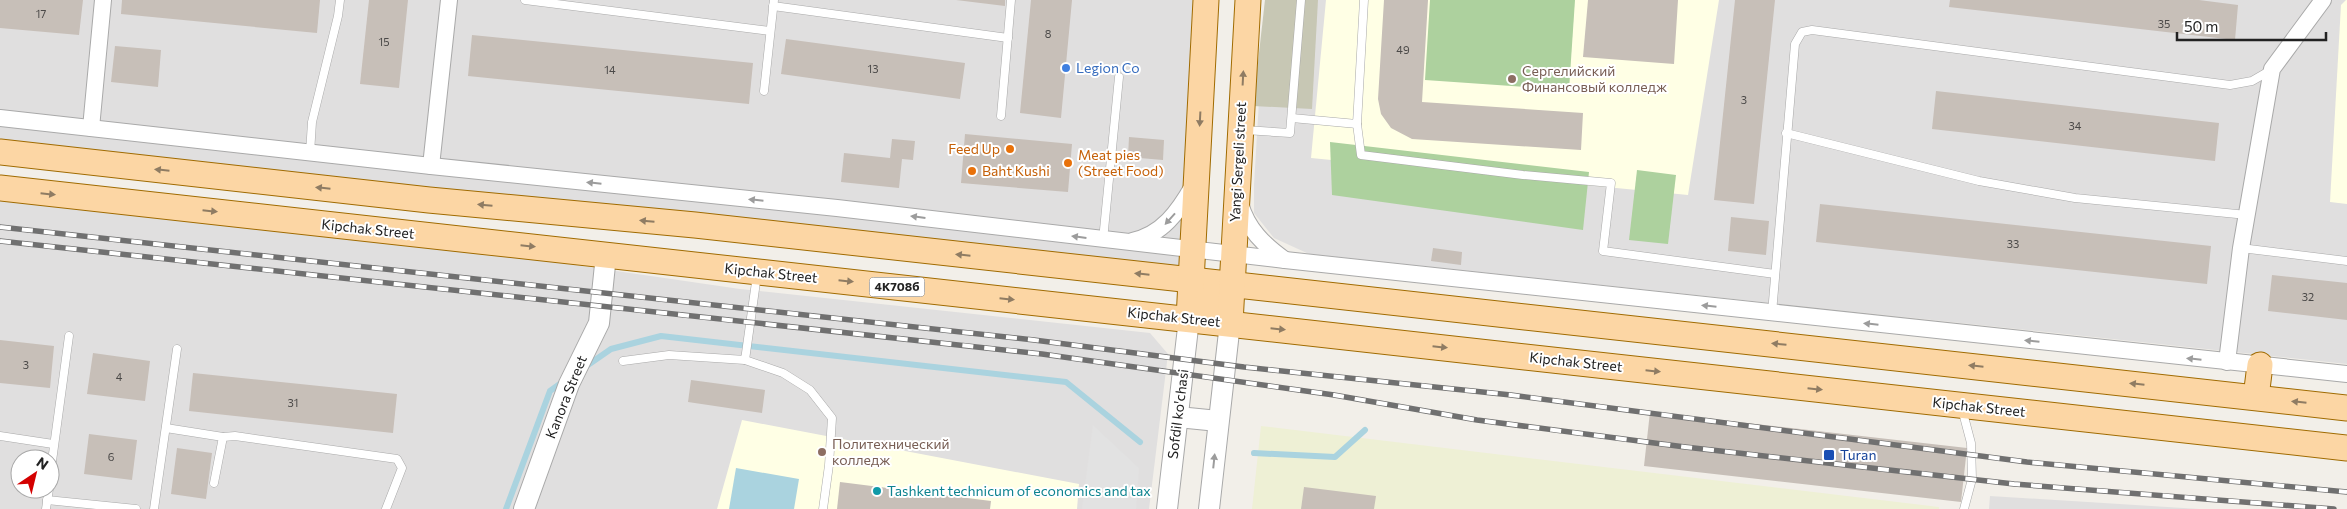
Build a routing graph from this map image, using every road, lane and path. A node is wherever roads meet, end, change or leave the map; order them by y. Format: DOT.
graph roads {
  1 [pos="103,0"];
  2 [pos="340,0"];
  3 [pos="449,0"];
  4 [pos="526,0"];
  5 [pos="1011,0"];
  6 [pos="1206,0"];
  7 [pos="1248,0"];
  8 [pos="1301,0"];
  9 [pos="1364,0"];
  10 [pos="2323,0"];
  11 [pos="773,3"];
  12 [pos="770,31"];
  13 [pos="1008,38"];
  14 [pos="2272,69"];
  15 [pos="1119,77"];
  16 [pos="764,91"];
  17 [pos="1001,116"];
  18 [pos="0,118"];
  19 [pos="1292,118"];
  20 [pos="1357,124"];
  21 [pos="91,128"];
  22 [pos="1240,129"];
  23 [pos="1786,133"];
  24 [pos="0,152"];
  25 [pos="310,153"];
  26 [pos="431,166"];
  27 [pos="1197,179"];
  28 [pos="1237,183"];
  29 [pos="0,188"];
  30 [pos="2247,216"];
  31 [pos="695,225"];
  32 [pos="1103,240"];
  33 [pos="1128,242"];
  34 [pos="2241,248"];
  35 [pos="1193,250"];
  36 [pos="606,255"];
  37 [pos="1233,255"];
  38 [pos="1285,260"];
  39 [pos="2347,261"];
  40 [pos="692,264"];
  41 [pos="757,272"];
  42 [pos="1775,274"];
  43 [pos="1191,280"];
  44 [pos="1232,284"];
  45 [pos="1772,313"];
  46 [pos="1189,319"];
  47 [pos="1230,323"];
  48 [pos="69,336"];
  49 [pos="1704,336"];
  50 [pos="177,349"];
  51 [pos="745,360"];
  52 [pos="623,361"];
  53 [pos="2227,362"];
  54 [pos="2260,365"];
  55 [pos="2347,374"];
  56 [pos="1700,376"];
  57 [pos="2256,397"];
  58 [pos="1961,405"];
  59 [pos="2347,408"];
  60 [pos="1178,417"];
  61 [pos="1218,421"];
  62 [pos="166,428"];
  63 [pos="0,436"];
  64 [pos="223,437"];
  65 [pos="53,444"];
  66 [pos="2347,448"];
  67 [pos="53,449"];
  68 [pos="214,483"];
  69 [pos="48,500"];
  70 [pos="46,509"];
  71 [pos="136,509"];
  72 [pos="154,509"];
  73 [pos="386,509"];
  74 [pos="524,509"];
  75 [pos="823,509"];
  76 [pos="1167,509"];
  77 [pos="1209,509"];
  78 [pos="1964,509"];
  1 -- 21 [label="street"];
  2 -- 25 [label="lane"];
  3 -- 26 [label="street"];
  4 -- 12 [label="lane"];
  5 -- 13 [label="lane"];
  6 -- 27 [label="main road, one-way"];
  22 -- 7 [label="main road, Yangi Sergeli street, one-way"];
  8 -- 19 [label="lane"];
  9 -- 20 [label="lane"];
  10 -- 14 [label="street"];
  11 -- 12 [label="lane"];
  11 -- 13 [label="lane"];
  12 -- 16 [label="lane"];
  13 -- 17 [label="lane"];
  14 -- 23 [label="lane"];
  14 -- 30 [label="street"];
  15 -- 32 [label="lane"];
  18 -- 21 [label="street"];
  19 -- 20 [label="lane"];
  19 -- 22 [label="lane"];
  20 -- 42 [label="lane"];
  21 -- 25 [label="street"];
  22 -- 28 [label="main road, Yangi Sergeli street"];
  23 -- 30 [label="lane"];
  23 -- 42 [label="lane"];
  31 -- 24 [label="main road, one-way"];
  25 -- 26 [label="street"];
  32 -- 26 [label="street, one-way"];
  27 -- 33 [label="street, one-way"];
  27 -- 35 [label="main road"];
  28 -- 37 [label="main road, Yangi Sergeli street"];
  28 -- 38 [label="street"];
  29 -- 36 [label="main road, Kipchak Street, one-way"];
  30 -- 34 [label="street"];
  31 -- 40 [label="main road"];
  43 -- 31 [label="main road, one-way"];
  32 -- 33 [label="street"];
  33 -- 35 [label="street"];
  34 -- 39 [label="lane"];
  34 -- 53 [label="street"];
  35 -- 37 [label="street"];
  35 -- 43 [label="main road"];
  36 -- 40 [label="main road, Kipchak Street / 4К708б"];
  36 -- 74 [label="street, Kanora Street"];
  37 -- 38 [label="street"];
  37 -- 44 [label="main road, Yangi Sergeli street"];
  45 -- 38 [label="street, one-way"];
  40 -- 41 [label="main road, Kipchak Street / 4К708б"];
  41 -- 46 [label="main road, Kipchak Street / 4К708б, one-way"];
  41 -- 51 [label="lane"];
  42 -- 45 [label="lane"];
  43 -- 44 [label="main road"];
  43 -- 46 [label="main road"];
  44 -- 46 [label="main road"];
  44 -- 47 [label="main road, Yangi Sergeli street"];
  44 -- 49 [label="main road"];
  53 -- 45 [label="street, one-way"];
  46 -- 47 [label="main road, Kipchak Street"];
  46 -- 60 [label="street, Sofdil ko'chasi"];
  47 -- 56 [label="main road, Kipchak Street, one-way"];
  47 -- 61 [label="street"];
  48 -- 65 [label="lane"];
  49 -- 56 [label="main road"];
  57 -- 49 [label="main road, one-way"];
  50 -- 62 [label="lane"];
  51 -- 52 [label="lane"];
  51 -- 75 [label="lane"];
  53 -- 54 [label="street"];
  54 -- 55 [label="street"];
  54 -- 57 [label="main road"];
  56 -- 58 [label="main road, Kipchak Street, one-way"];
  59 -- 57 [label="main road, one-way"];
  58 -- 66 [label="main road, Kipchak Street"];
  58 -- 78 [label="lane"];
  60 -- 61 [label="street"];
  60 -- 76 [label="street, Sofdil ko'chasi"];
  77 -- 61 [label="street, one-way"];
  62 -- 64 [label="lane"];
  62 -- 72 [label="lane"];
  63 -- 65 [label="lane"];
  64 -- 68 [label="lane"];
  64 -- 73 [label="lane"];
  65 -- 67 [label="lane"];
  69 -- 70 [label="lane"];
  69 -- 71 [label="lane"];
}
